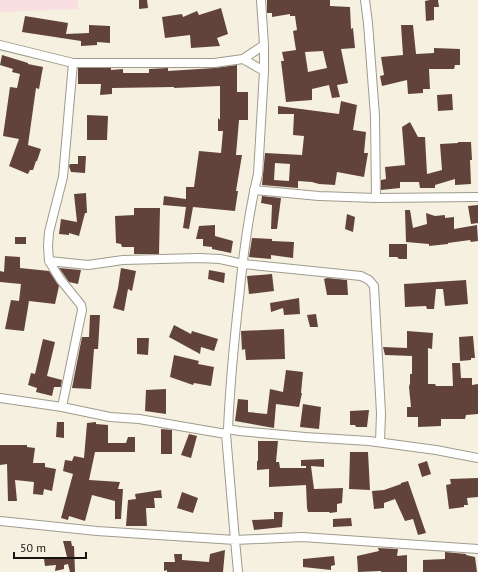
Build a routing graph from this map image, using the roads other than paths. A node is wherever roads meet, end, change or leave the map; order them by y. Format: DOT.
graph roads {
  1 [pos="261,0"];
  2 [pos="365,0"];
  3 [pos="264,44"];
  4 [pos="0,45"];
  5 [pos="243,59"];
  6 [pos="73,63"];
  7 [pos="264,71"];
  8 [pos="254,190"];
  9 [pos="478,197"];
  10 [pos="376,198"];
  11 [pos="49,261"];
  12 [pos="243,264"];
  13 [pos="0,398"];
  14 [pos="62,407"];
  15 [pos="227,431"];
  16 [pos="380,442"];
  17 [pos="478,458"];
  18 [pos="0,521"];
  19 [pos="235,540"];
  20 [pos="478,549"];
  21 [pos="238,572"];
  1 -- 3 [label="street"];
  2 -- 10 [label="street"];
  3 -- 5 [label="street"];
  3 -- 7 [label="street"];
  4 -- 6 [label="street"];
  5 -- 6 [label="street"];
  5 -- 7 [label="street"];
  6 -- 11 [label="street"];
  7 -- 8 [label="street"];
  8 -- 10 [label="street"];
  8 -- 12 [label="street"];
  9 -- 10 [label="street"];
  11 -- 12 [label="street"];
  11 -- 14 [label="street"];
  12 -- 15 [label="street"];
  12 -- 16 [label="street"];
  13 -- 14 [label="street"];
  14 -- 15 [label="street"];
  15 -- 16 [label="street"];
  15 -- 19 [label="street"];
  16 -- 17 [label="street"];
  18 -- 19 [label="street"];
  19 -- 20 [label="street"];
  19 -- 21 [label="street"];
}
